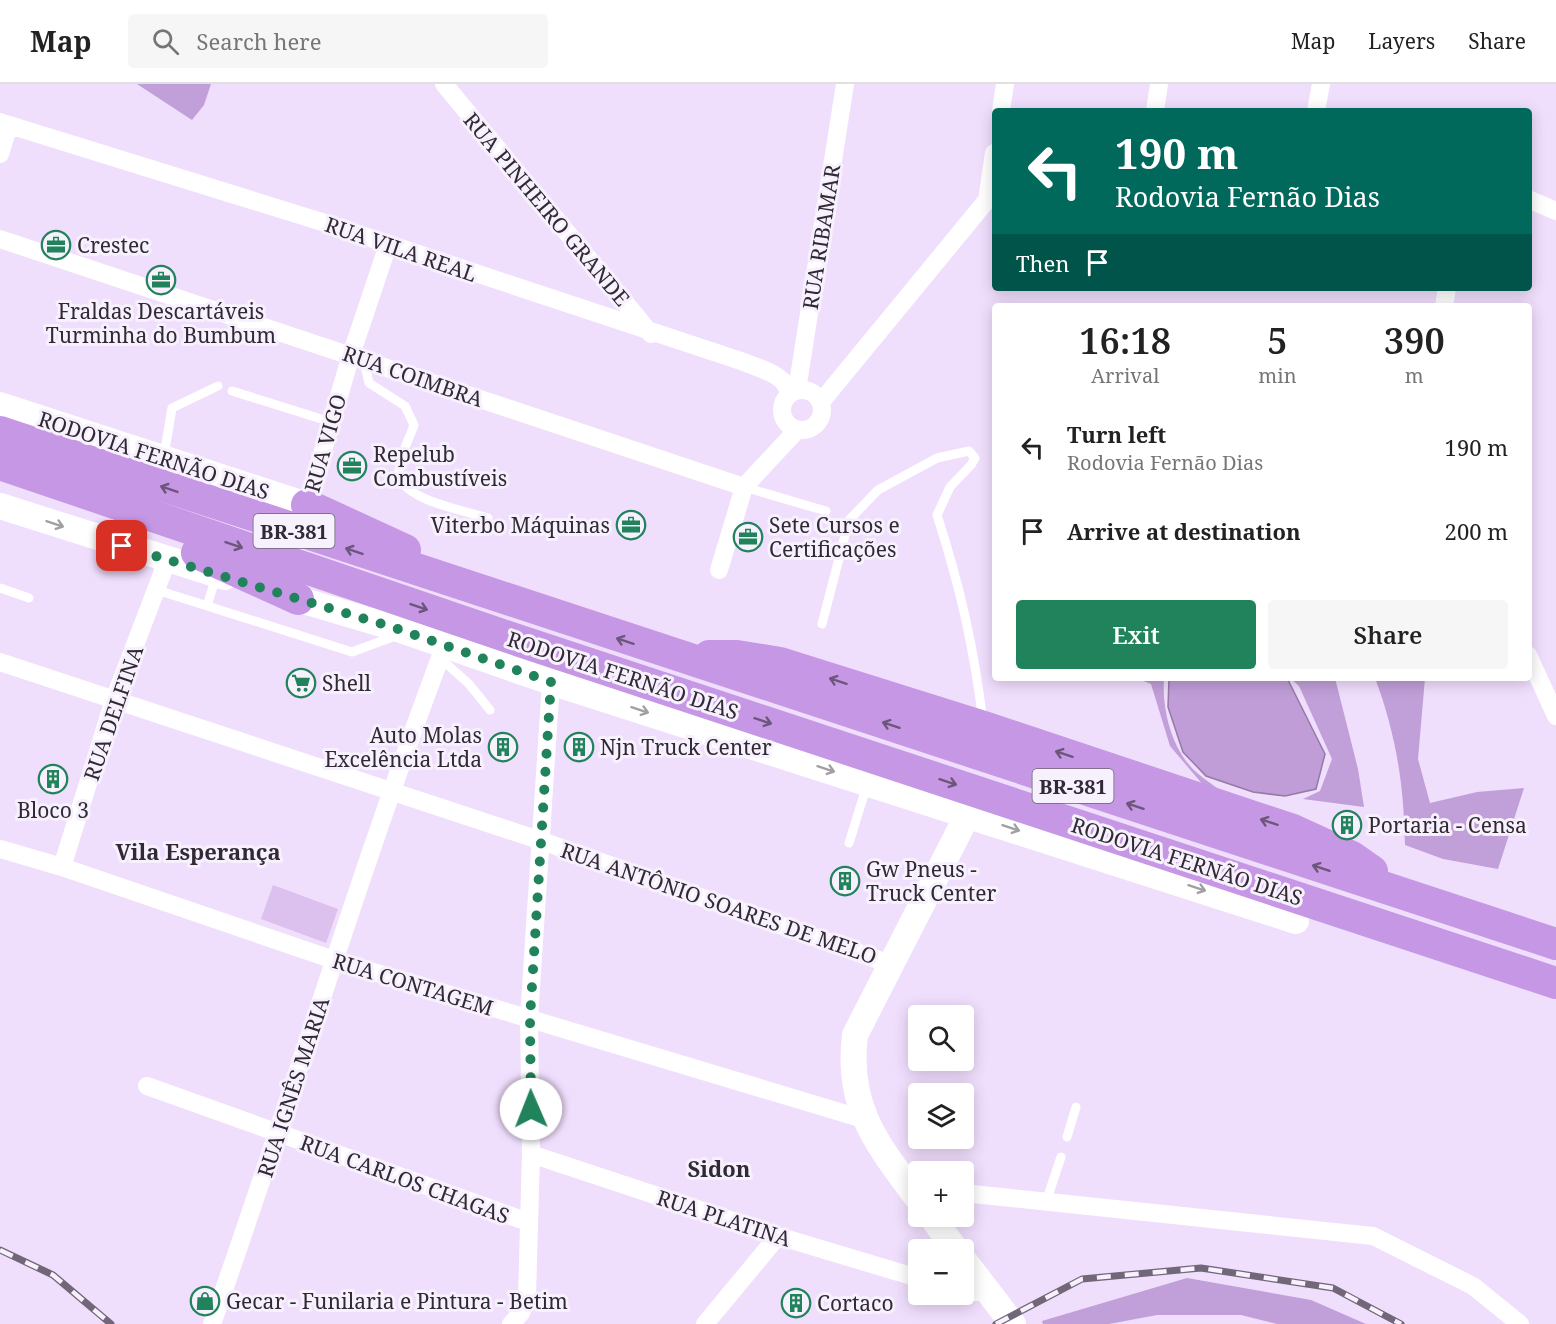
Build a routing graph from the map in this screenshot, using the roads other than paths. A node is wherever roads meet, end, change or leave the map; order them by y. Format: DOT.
graph roads {
  1 [pos="444,84"];
  2 [pos="845,84"];
  3 [pos="1005,84"];
  4 [pos="1159,84"];
  5 [pos="1321,84"];
  6 [pos="1001,108"];
  7 [pos="1155,108"];
  8 [pos="1320,108"];
  9 [pos="5,123"];
  10 [pos="0,154"];
  11 [pos="992,184"];
  12 [pos="991,200"];
  13 [pos="1532,201"];
  14 [pos="1556,211"];
  15 [pos="0,238"];
  16 [pos="388,245"];
  17 [pos="651,333"];
  18 [pos="351,355"];
  19 [pos="369,361"];
  20 [pos="218,386"];
  21 [pos="232,391"];
  22 [pos="793,392"];
  23 [pos="821,402"];
  24 [pos="0,405"];
  25 [pos="331,422"];
  26 [pos="797,429"];
  27 [pos="0,432"];
  28 [pos="164,458"];
  29 [pos="0,464"];
  30 [pos="0,477"];
  31 [pos="744,488"];
  32 [pos="307,505"];
  33 [pos="0,506"];
  34 [pos="826,511"];
  35 [pos="488,518"];
  36 [pos="167,561"];
  37 [pos="719,570"];
  38 [pos="217,575"];
  39 [pos="0,588"];
  40 [pos="157,590"];
  41 [pos="29,598"];
  42 [pos="298,599"];
  43 [pos="207,606"];
  44 [pos="550,617"];
  45 [pos="822,624"];
  46 [pos="405,632"];
  47 [pos="442,652"];
  48 [pos="674,656"];
  49 [pos="1532,659"];
  50 [pos="0,662"];
  51 [pos="1548,674"];
  52 [pos="551,682"];
  53 [pos="114,700"];
  54 [pos="490,710"];
  55 [pos="1556,716"];
  56 [pos="984,727"];
  57 [pos="868,782"];
  58 [pos="390,790"];
  59 [pos="968,814"];
  60 [pos="539,840"];
  61 [pos="849,843"];
  62 [pos="0,849"];
  63 [pos="62,867"];
  64 [pos="1413,898"];
  65 [pos="1458,912"];
  66 [pos="1296,921"];
  67 [pos="1556,930"];
  68 [pos="1420,938"];
  69 [pos="1556,944"];
  70 [pos="1450,947"];
  71 [pos="334,960"];
  72 [pos="890,964"];
  73 [pos="1556,983"];
  74 [pos="1556,999"];
  75 [pos="530,1018"];
  76 [pos="147,1086"];
  77 [pos="1076,1107"];
  78 [pos="863,1119"];
  79 [pos="279,1134"];
  80 [pos="1067,1137"];
  81 [pos="531,1154"];
  82 [pos="1061,1157"];
  83 [pos="908,1182"];
  84 [pos="974,1194"];
  85 [pos="1046,1202"];
  86 [pos="528,1222"];
  87 [pos="778,1236"];
  88 [pos="974,1274"];
  89 [pos="908,1275"];
  90 [pos="974,1292"];
  91 [pos="988,1292"];
  92 [pos="212,1324"];
  93 [pos="511,1324"];
  94 [pos="705,1324"];
  95 [pos="1013,1324"];
  96 [pos="1520,1324"];
  1 -- 17 [label="street, RUA PINHEIRO GRANDE"];
  2 -- 22 [label="street, RUA RIBAMAR"];
  3 -- 6 [label="street"];
  4 -- 7 [label="street"];
  5 -- 8 [label="street"];
  9 -- 10 [label="street"];
  9 -- 16 [label="street, RUA VILA REAL"];
  11 -- 12 [label="street"];
  12 -- 23 [label="street"];
  13 -- 14 [label="street"];
  15 -- 18 [label="street, RUA COIMBRA"];
  16 -- 17 [label="street, RUA VILA REAL"];
  16 -- 18 [label="street, RUA VIGO"];
  17 -- 22 [label="street, RUA VILA REAL"];
  18 -- 19 [label="street, RUA COIMBRA"];
  18 -- 25 [label="street, RUA VIGO"];
  19 -- 31 [label="street, RUA COIMBRA"];
  19 -- 35 [label="lane"];
  20 -- 28 [label="lane"];
  21 -- 25 [label="lane"];
  22 -- 23 [label="street"];
  22 -- 26 [label="street"];
  23 -- 26 [label="street"];
  24 -- 28 [label="main road, RODOVIA FERNÃO DIAS / BR-381"];
  25 -- 32 [label="street, RUA VIGO"];
  26 -- 31 [label="street"];
  44 -- 27 [label="highway, RODOVIA FERNÃO DIAS / BR-381, one-way"];
  28 -- 32 [label="main road, RODOVIA FERNÃO DIAS / BR-381"];
  29 -- 68 [label="highway, RODOVIA FERNÃO DIAS / BR-381, one-way"];
  30 -- 42 [label="highway"];
  31 -- 34 [label="lane, RUA COIMBRA"];
  31 -- 37 [label="street"];
  32 -- 44 [label="highway, BR-381"];
  33 -- 36 [label="main road, RODOVIA FERNÃO DIAS / BR-381, one-way"];
  36 -- 38 [label="main road, RODOVIA FERNÃO DIAS / BR-381"];
  36 -- 40 [label="street, RUA DELFINA"];
  38 -- 42 [label="main road, RODOVIA FERNÃO DIAS / BR-381"];
  38 -- 43 [label="lane"];
  39 -- 41 [label="lane"];
  40 -- 43 [label="lane"];
  40 -- 53 [label="street, RUA DELFINA"];
  42 -- 46 [label="main road, RODOVIA FERNÃO DIAS / BR-381"];
  43 -- 46 [label="lane"];
  48 -- 44 [label="highway, RODOVIA FERNÃO DIAS / BR-381, one-way"];
  45 -- 56 [label="lane"];
  46 -- 47 [label="main road, RODOVIA FERNÃO DIAS / BR-381"];
  47 -- 52 [label="main road, RODOVIA FERNÃO DIAS / BR-381"];
  47 -- 54 [label="lane"];
  47 -- 58 [label="street, RUA IGNÊS MARIA"];
  56 -- 48 [label="highway, one-way"];
  64 -- 48 [label="highway, RODOVIA FERNÃO DIAS / BR-381, one-way"];
  49 -- 51 [label="street"];
  50 -- 53 [label="street, RUA ANTÔNIO SOARES DE MELO"];
  51 -- 55 [label="street"];
  52 -- 57 [label="main road, RODOVIA FERNÃO DIAS / BR-381, one-way"];
  52 -- 60 [label="street"];
  53 -- 58 [label="street, RUA ANTÔNIO SOARES DE MELO"];
  53 -- 63 [label="street, RUA DELFINA"];
  64 -- 56 [label="highway, one-way"];
  57 -- 59 [label="main road, RODOVIA FERNÃO DIAS / BR-381"];
  57 -- 61 [label="lane"];
  58 -- 60 [label="street, RUA ANTÔNIO SOARES DE MELO"];
  58 -- 71 [label="street, RUA IGNÊS MARIA"];
  59 -- 66 [label="main road, RODOVIA FERNÃO DIAS / BR-381, one-way"];
  59 -- 72 [label="main road"];
  60 -- 72 [label="street, RUA ANTÔNIO SOARES DE MELO"];
  60 -- 75 [label="street"];
  62 -- 63 [label="street, RUA CONTAGEM"];
  63 -- 71 [label="street, RUA CONTAGEM"];
  64 -- 65 [label="highway, RODOVIA FERNÃO DIAS / BR-381"];
  65 -- 67 [label="highway"];
  65 -- 69 [label="highway, RODOVIA FERNÃO DIAS / BR-381"];
  66 -- 68 [label="highway, BR-381"];
  68 -- 70 [label="highway, RODOVIA FERNÃO DIAS / BR-381"];
  70 -- 73 [label="highway, RODOVIA FERNÃO DIAS / BR-381"];
  70 -- 74 [label="highway"];
  71 -- 75 [label="street, RUA CONTAGEM"];
  71 -- 79 [label="street, RUA IGNÊS MARIA"];
  72 -- 78 [label="main road"];
  75 -- 78 [label="street, RUA CONTAGEM"];
  75 -- 81 [label="street"];
  76 -- 79 [label="street, RUA CARLOS CHAGAS"];
  77 -- 80 [label="lane"];
  78 -- 83 [label="main road"];
  79 -- 86 [label="street, RUA CARLOS CHAGAS"];
  79 -- 92 [label="street, RUA IGNÊS MARIA"];
  81 -- 86 [label="street"];
  81 -- 87 [label="street, RUA PLATINA"];
  82 -- 85 [label="lane"];
  84 -- 85 [label="street"];
  85 -- 96 [label="street"];
  86 -- 93 [label="street"];
  87 -- 89 [label="street, RUA PLATINA"];
  87 -- 94 [label="street"];
  88 -- 91 [label="main road"];
  90 -- 91 [label="street"];
  91 -- 95 [label="main road"];
}
